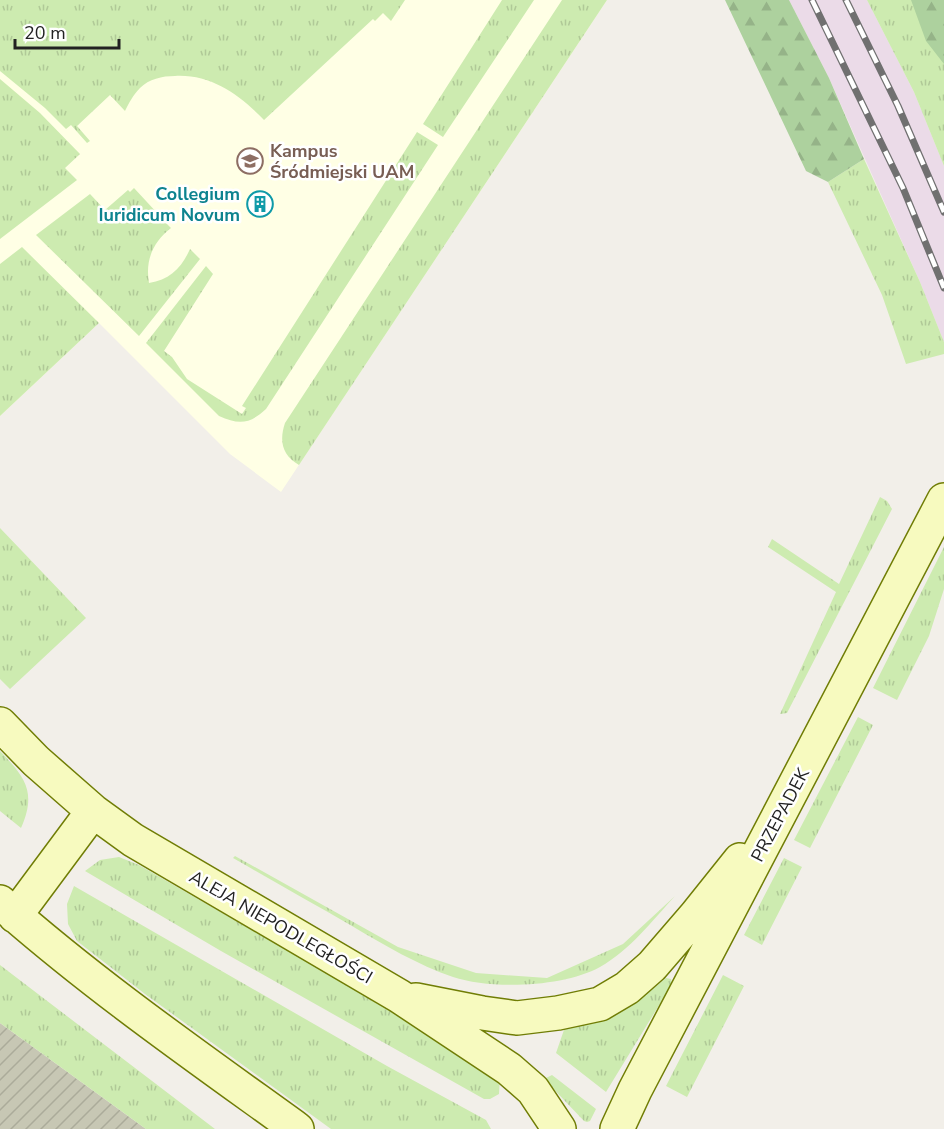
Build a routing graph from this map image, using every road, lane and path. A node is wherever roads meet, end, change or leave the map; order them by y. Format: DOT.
graph roads {
  1 [pos="944,500"];
  2 [pos="0,724"];
  3 [pos="791,795"];
  4 [pos="93,811"];
  5 [pos="8,909"];
  6 [pos="399,996"];
  7 [pos="297,1129"];
  8 [pos="559,1129"];
  9 [pos="617,1129"];
  1 -- 3 [label="street, PRZEPADEK"];
  2 -- 4 [label="street, ALEJA NIEPODLEGŁOŚCI"];
  3 -- 6 [label="street"];
  3 -- 9 [label="street, PRZEPADEK"];
  4 -- 5 [label="street"];
  4 -- 6 [label="street, ALEJA NIEPODLEGŁOŚCI"];
  5 -- 7 [label="street"];
  6 -- 8 [label="street, ALEJA NIEPODLEGŁOŚCI"];
}
